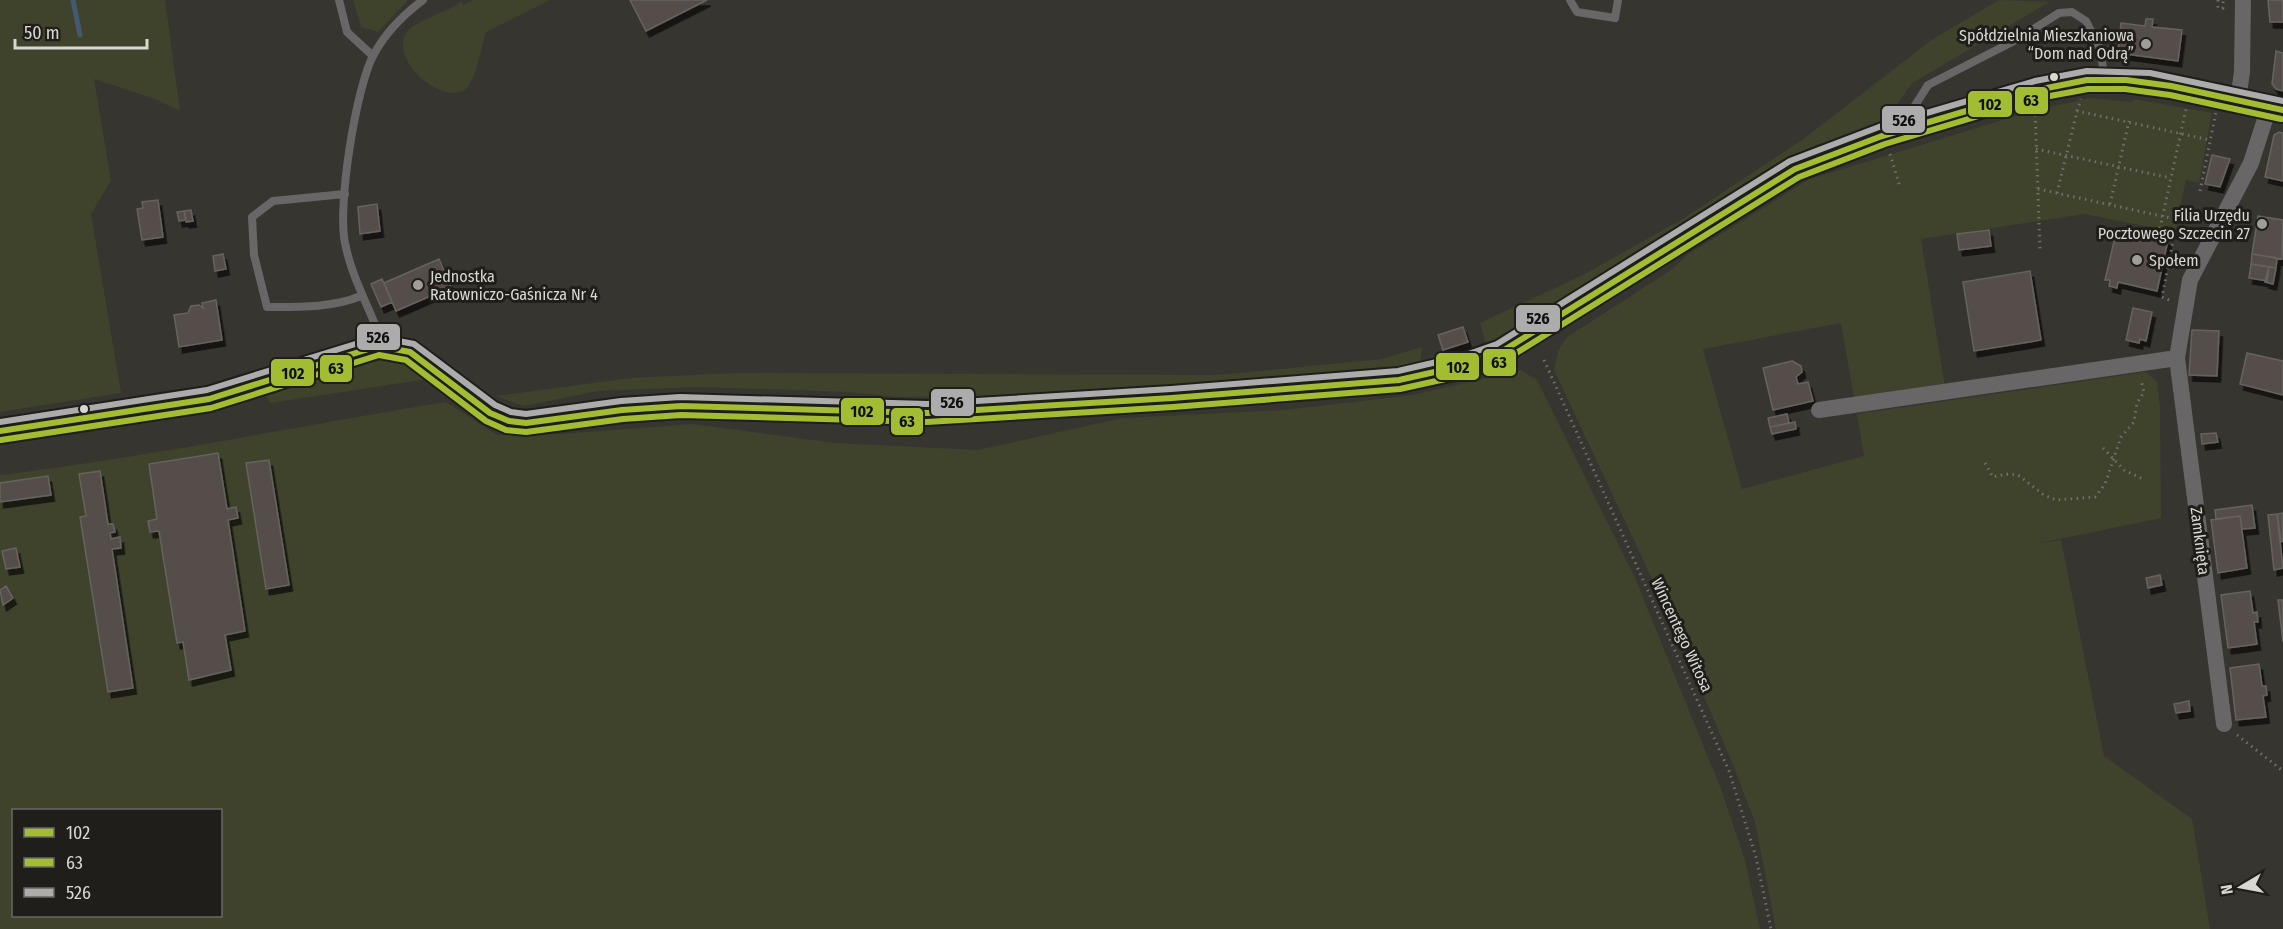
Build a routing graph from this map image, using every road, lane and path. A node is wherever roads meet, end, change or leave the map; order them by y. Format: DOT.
graph roads {
  1 [pos="339,0"];
  2 [pos="423,0"];
  3 [pos="1570,0"];
  4 [pos="1618,0"];
  5 [pos="2218,0"];
  6 [pos="2223,0"];
  7 [pos="2243,0"];
  8 [pos="373,56"];
  9 [pos="2104,79"];
  10 [pos="2083,93"];
  11 [pos="2238,100"];
  12 [pos="2035,104"];
  13 [pos="2187,104"];
  14 [pos="2276,109"];
  15 [pos="2217,110"];
  16 [pos="2077,111"];
  17 [pos="2129,121"];
  18 [pos="2181,134"];
  19 [pos="1893,139"];
  20 [pos="2210,140"];
  21 [pos="2037,149"];
  22 [pos="2067,155"];
  23 [pos="2118,167"];
  24 [pos="2171,178"];
  25 [pos="1900,187"];
  26 [pos="2038,189"];
  27 [pos="2200,191"];
  28 [pos="2057,193"];
  29 [pos="345,194"];
  30 [pos="2110,204"];
  31 [pos="2163,216"];
  32 [pos="2184,221"];
  33 [pos="2040,250"];
  34 [pos="361,296"];
  35 [pos="2184,308"];
  36 [pos="383,346"];
  37 [pos="2177,358"];
  38 [pos="1544,360"];
  39 [pos="2137,364"];
  40 [pos="1819,410"];
  41 [pos="0,431"];
  42 [pos="2103,448"];
  43 [pos="2113,459"];
  44 [pos="1985,463"];
  45 [pos="2144,479"];
  46 [pos="2229,728"];
  47 [pos="2283,771"];
  48 [pos="1771,929"];
  1 -- 8 [label="lane"];
  2 -- 8 [label="lane"];
  3 -- 4 [label="lane"];
  5 -- 6 [label="path"];
  7 -- 11 [label="street"];
  8 -- 29 [label="lane"];
  9 -- 11 [label="street"];
  9 -- 19 [label="street"];
  9 -- 19 [label="lane"];
  10 -- 16 [label="path"];
  11 -- 14 [label="street"];
  12 -- 21 [label="path"];
  13 -- 18 [label="path"];
  14 -- 35 [label="street, Zamknięta"];
  15 -- 20 [label="path"];
  16 -- 17 [label="path"];
  16 -- 22 [label="path"];
  17 -- 18 [label="path"];
  17 -- 23 [label="path"];
  18 -- 20 [label="path"];
  18 -- 24 [label="path"];
  19 -- 25 [label="path"];
  19 -- 36 [label="street"];
  20 -- 27 [label="path"];
  21 -- 22 [label="path"];
  21 -- 26 [label="path"];
  22 -- 23 [label="path"];
  22 -- 28 [label="path"];
  23 -- 24 [label="path"];
  23 -- 30 [label="path"];
  24 -- 31 [label="path"];
  26 -- 28 [label="path"];
  26 -- 33 [label="path"];
  28 -- 30 [label="path"];
  29 -- 34 [label="lane"];
  29 -- 34 [label="lane"];
  30 -- 31 [label="path"];
  31 -- 32 [label="path"];
  31 -- 35 [label="path"];
  34 -- 36 [label="lane"];
  35 -- 37 [label="street, Zamknięta"];
  36 -- 41 [label="street"];
  37 -- 39 [label="street"];
  37 -- 46 [label="street, Zamknięta"];
  38 -- 48 [label="path, Wincentego Witosa"];
  39 -- 40 [label="street"];
  39 -- 43 [label="path"];
  42 -- 43 [label="path"];
  43 -- 44 [label="path"];
  43 -- 45 [label="path"];
  46 -- 47 [label="path"];
}
